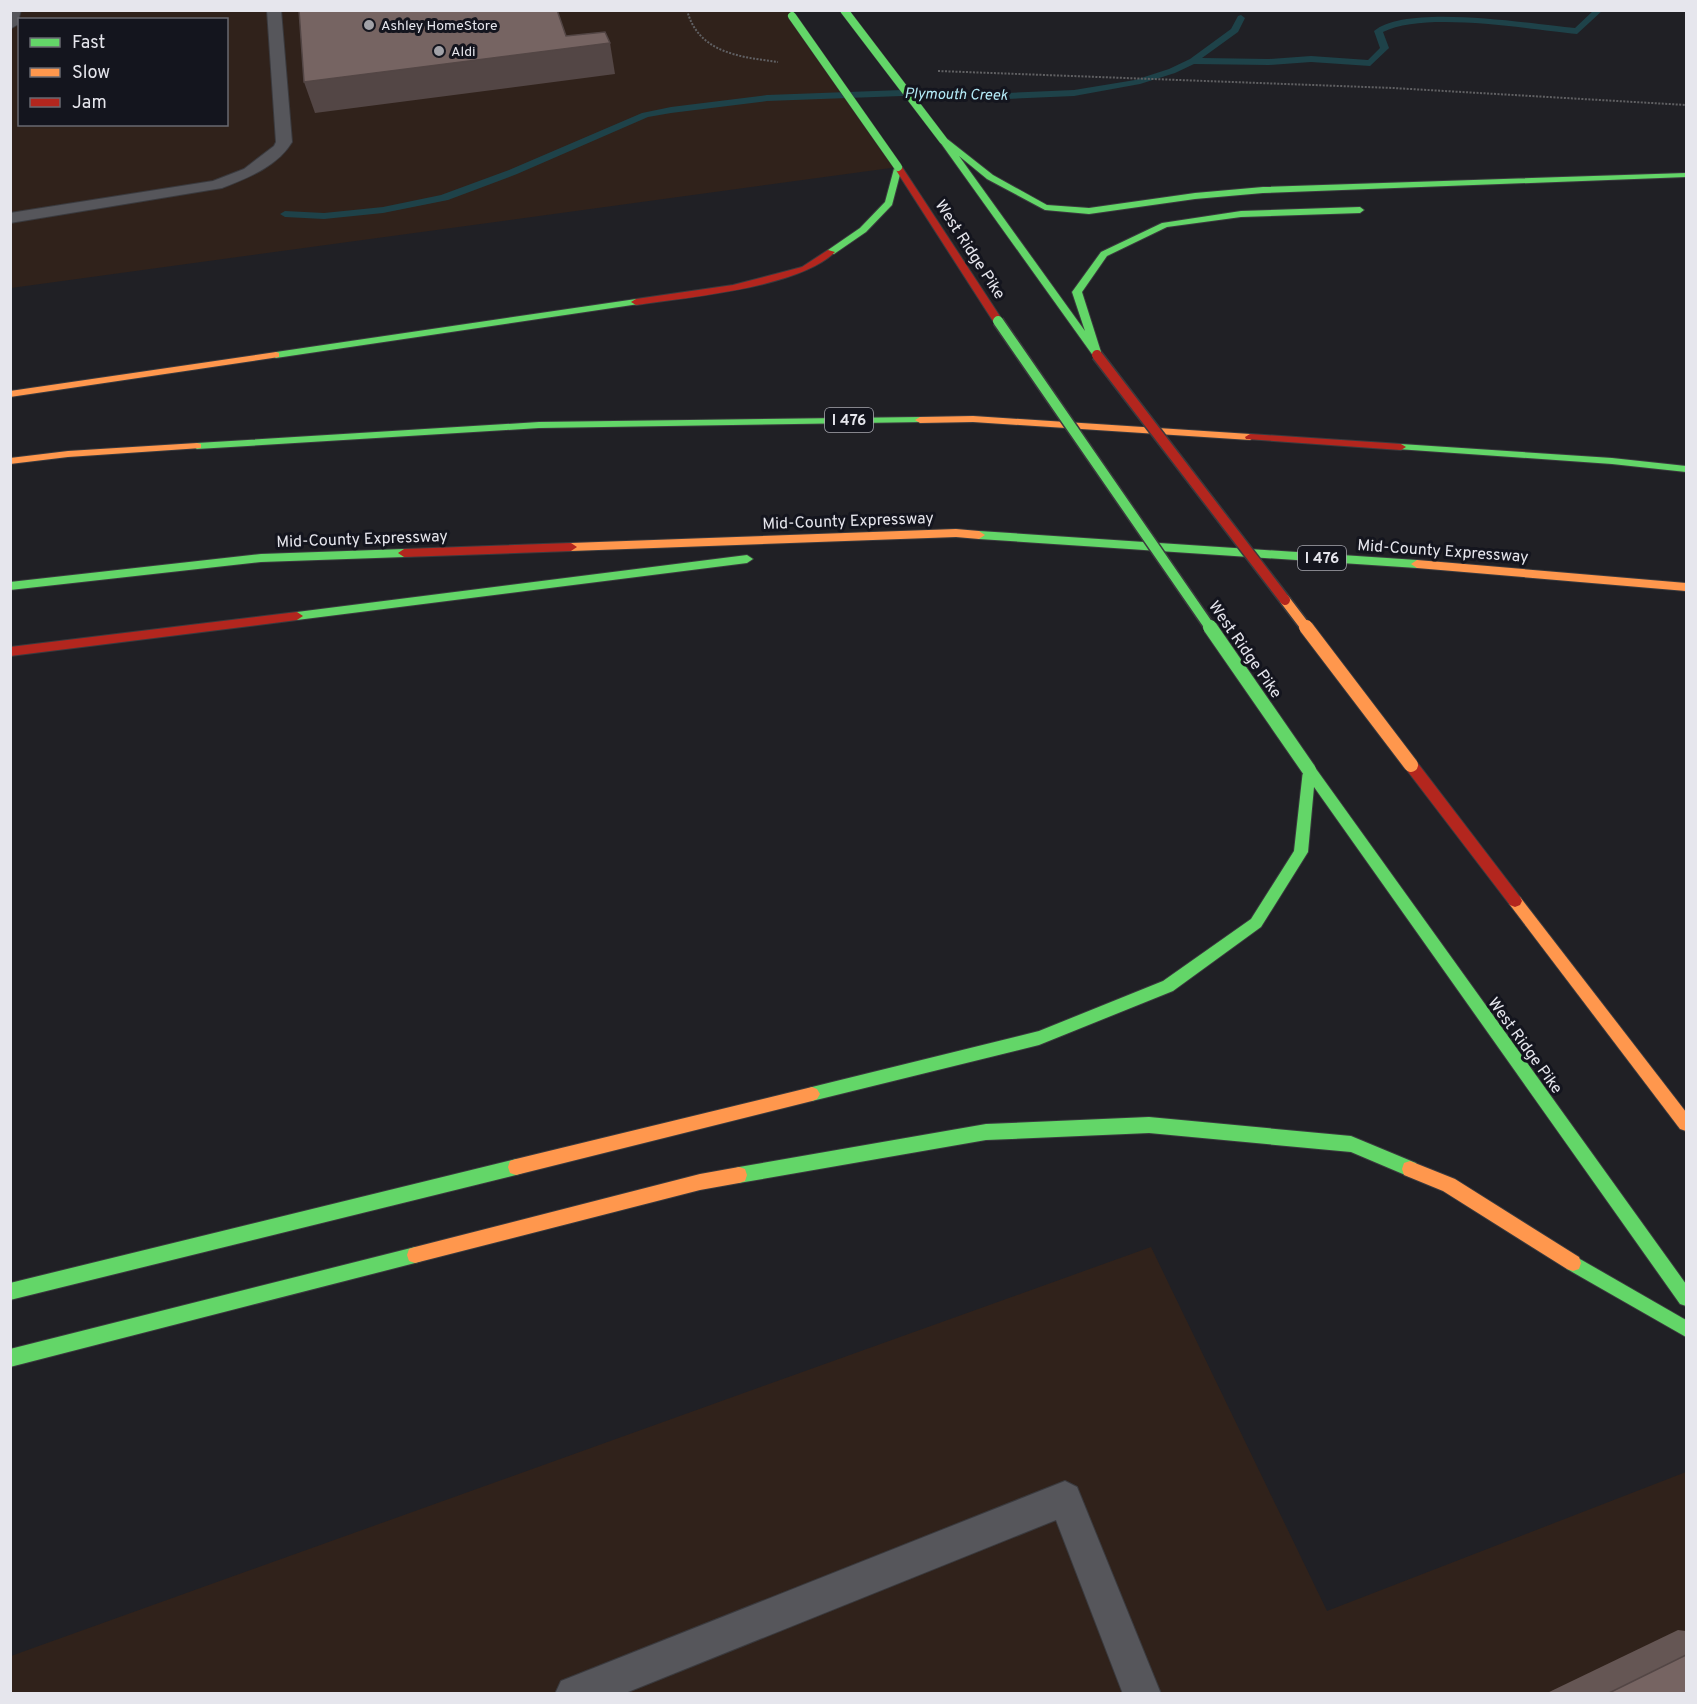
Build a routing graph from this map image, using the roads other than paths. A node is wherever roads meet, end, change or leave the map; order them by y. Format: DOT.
graph roads {
  1 [pos="15,10"];
  2 [pos="274,10"];
  3 [pos="844,10"];
  4 [pos="791,13"];
  5 [pos="10,25"];
  6 [pos="964,161"];
  7 [pos="898,167"];
  8 [pos="1686,175"];
  9 [pos="1370,210"];
  10 [pos="10,218"];
  11 [pos="1097,355"];
  12 [pos="10,393"];
  13 [pos="1364,445"];
  14 [pos="1627,449"];
  15 [pos="10,461"];
  16 [pos="1686,469"];
  17 [pos="956,533"];
  18 [pos="802,552"];
  19 [pos="766,557"];
  20 [pos="10,586"];
  21 [pos="1686,587"];
  22 [pos="10,652"];
  23 [pos="1309,770"];
  24 [pos="1686,1124"];
  25 [pos="10,1292"];
  26 [pos="1686,1298"];
  27 [pos="1686,1329"];
  28 [pos="10,1358"];
  29 [pos="574,1694"];
  30 [pos="1142,1694"];
  1 -- 5 [label="lane"];
  2 -- 10 [label="lane"];
  3 -- 6 [label="main road, bridge"];
  4 -- 7 [label="main road, West Ridge Pike, bridge"];
  6 -- 8 [label="main road"];
  6 -- 11 [label="main road"];
  7 -- 12 [label="main road"];
  7 -- 23 [label="main road, West Ridge Pike, bridge"];
  9 -- 11 [label="main road"];
  11 -- 24 [label="main road, bridge"];
  13 -- 14 [label="main road"];
  13 -- 15 [label="main road, I 476"];
  13 -- 16 [label="main road, I 476"];
  17 -- 18 [label="main road"];
  17 -- 20 [label="main road, Mid-County Expressway / I 476"];
  17 -- 21 [label="main road, Mid-County Expressway / I 476"];
  19 -- 22 [label="main road"];
  23 -- 25 [label="main road"];
  23 -- 26 [label="main road, West Ridge Pike"];
  27 -- 28 [label="main road"];
  29 -- 30 [label="lane"];
}
